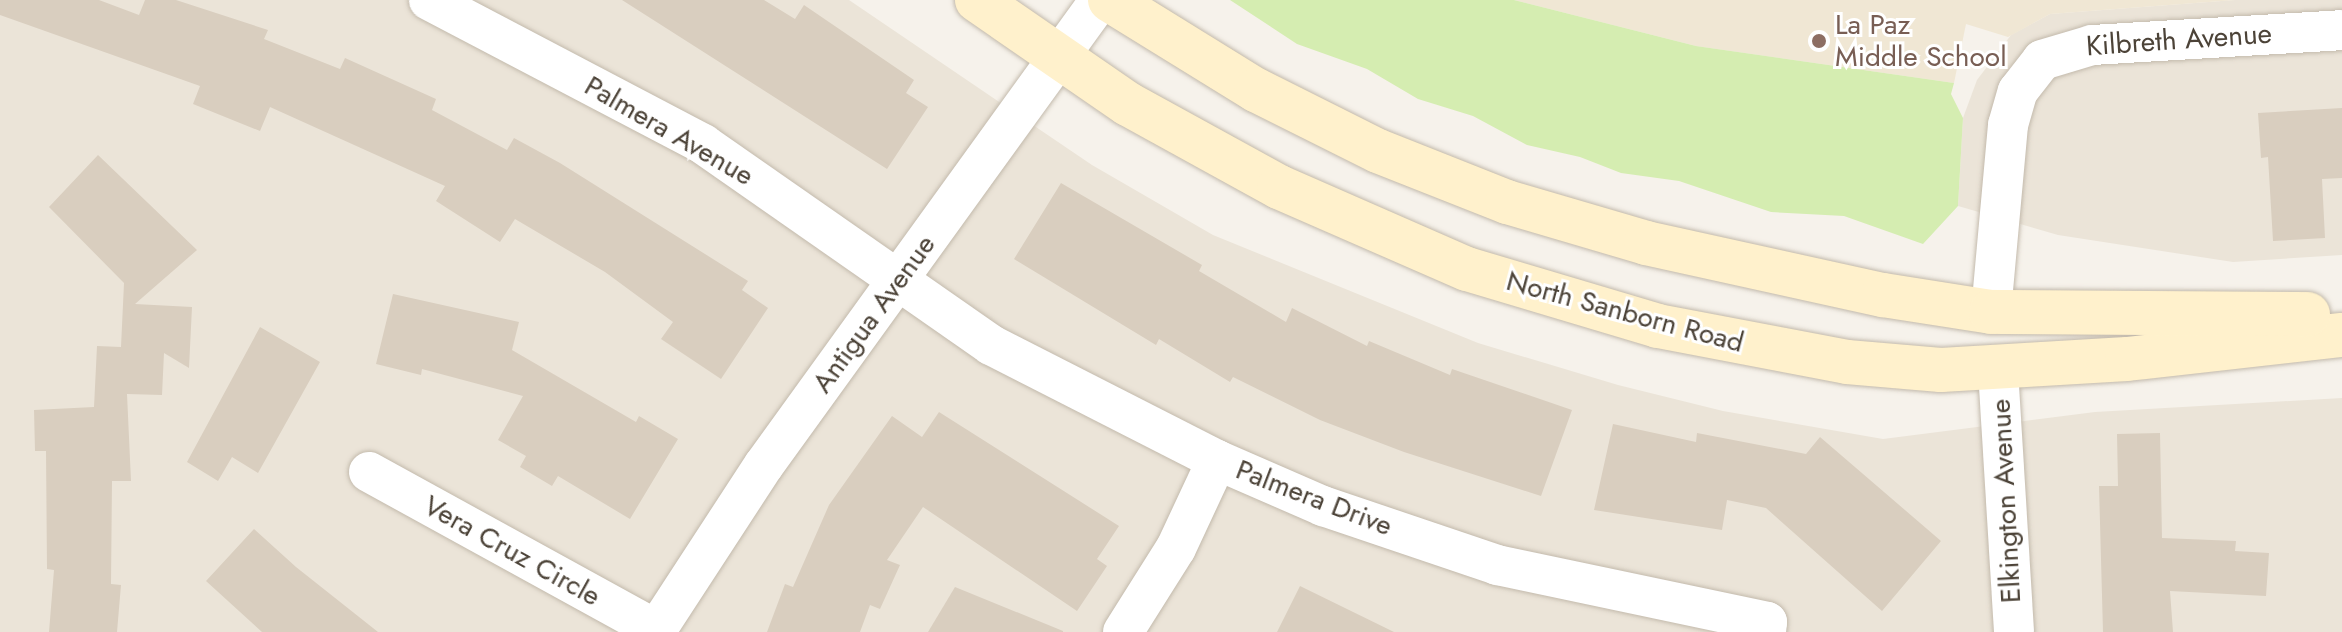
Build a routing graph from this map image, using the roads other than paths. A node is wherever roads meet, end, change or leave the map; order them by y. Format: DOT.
graph roads {
  1 [pos="429,0"];
  2 [pos="977,0"];
  3 [pos="1100,0"];
  4 [pos="1110,0"];
  5 [pos="2342,30"];
  6 [pos="1059,59"];
  7 [pos="898,281"];
  8 [pos="1991,312"];
  9 [pos="2342,315"];
  10 [pos="2342,335"];
  11 [pos="1998,370"];
  12 [pos="1217,460"];
  13 [pos="369,472"];
  14 [pos="1767,627"];
  15 [pos="656,631"];
  16 [pos="1123,632"];
  17 [pos="2014,632"];
  1 -- 7 [label="street, Palmera Avenue"];
  2 -- 6 [label="main road, North Sanborn Road"];
  3 -- 6 [label="street, Antigua Avenue"];
  4 -- 8 [label="main road"];
  5 -- 8 [label="street, Kilbreth Avenue"];
  6 -- 7 [label="street, Antigua Avenue"];
  6 -- 11 [label="main road, North Sanborn Road"];
  7 -- 12 [label="street, Palmera Drive"];
  7 -- 15 [label="street, Antigua Avenue"];
  8 -- 9 [label="main road"];
  10 -- 11 [label="main road, North Sanborn Road"];
  11 -- 17 [label="street, Elkington Avenue"];
  12 -- 14 [label="street, Palmera Drive"];
  12 -- 16 [label="street"];
  13 -- 15 [label="street, Vera Cruz Circle"];
}
